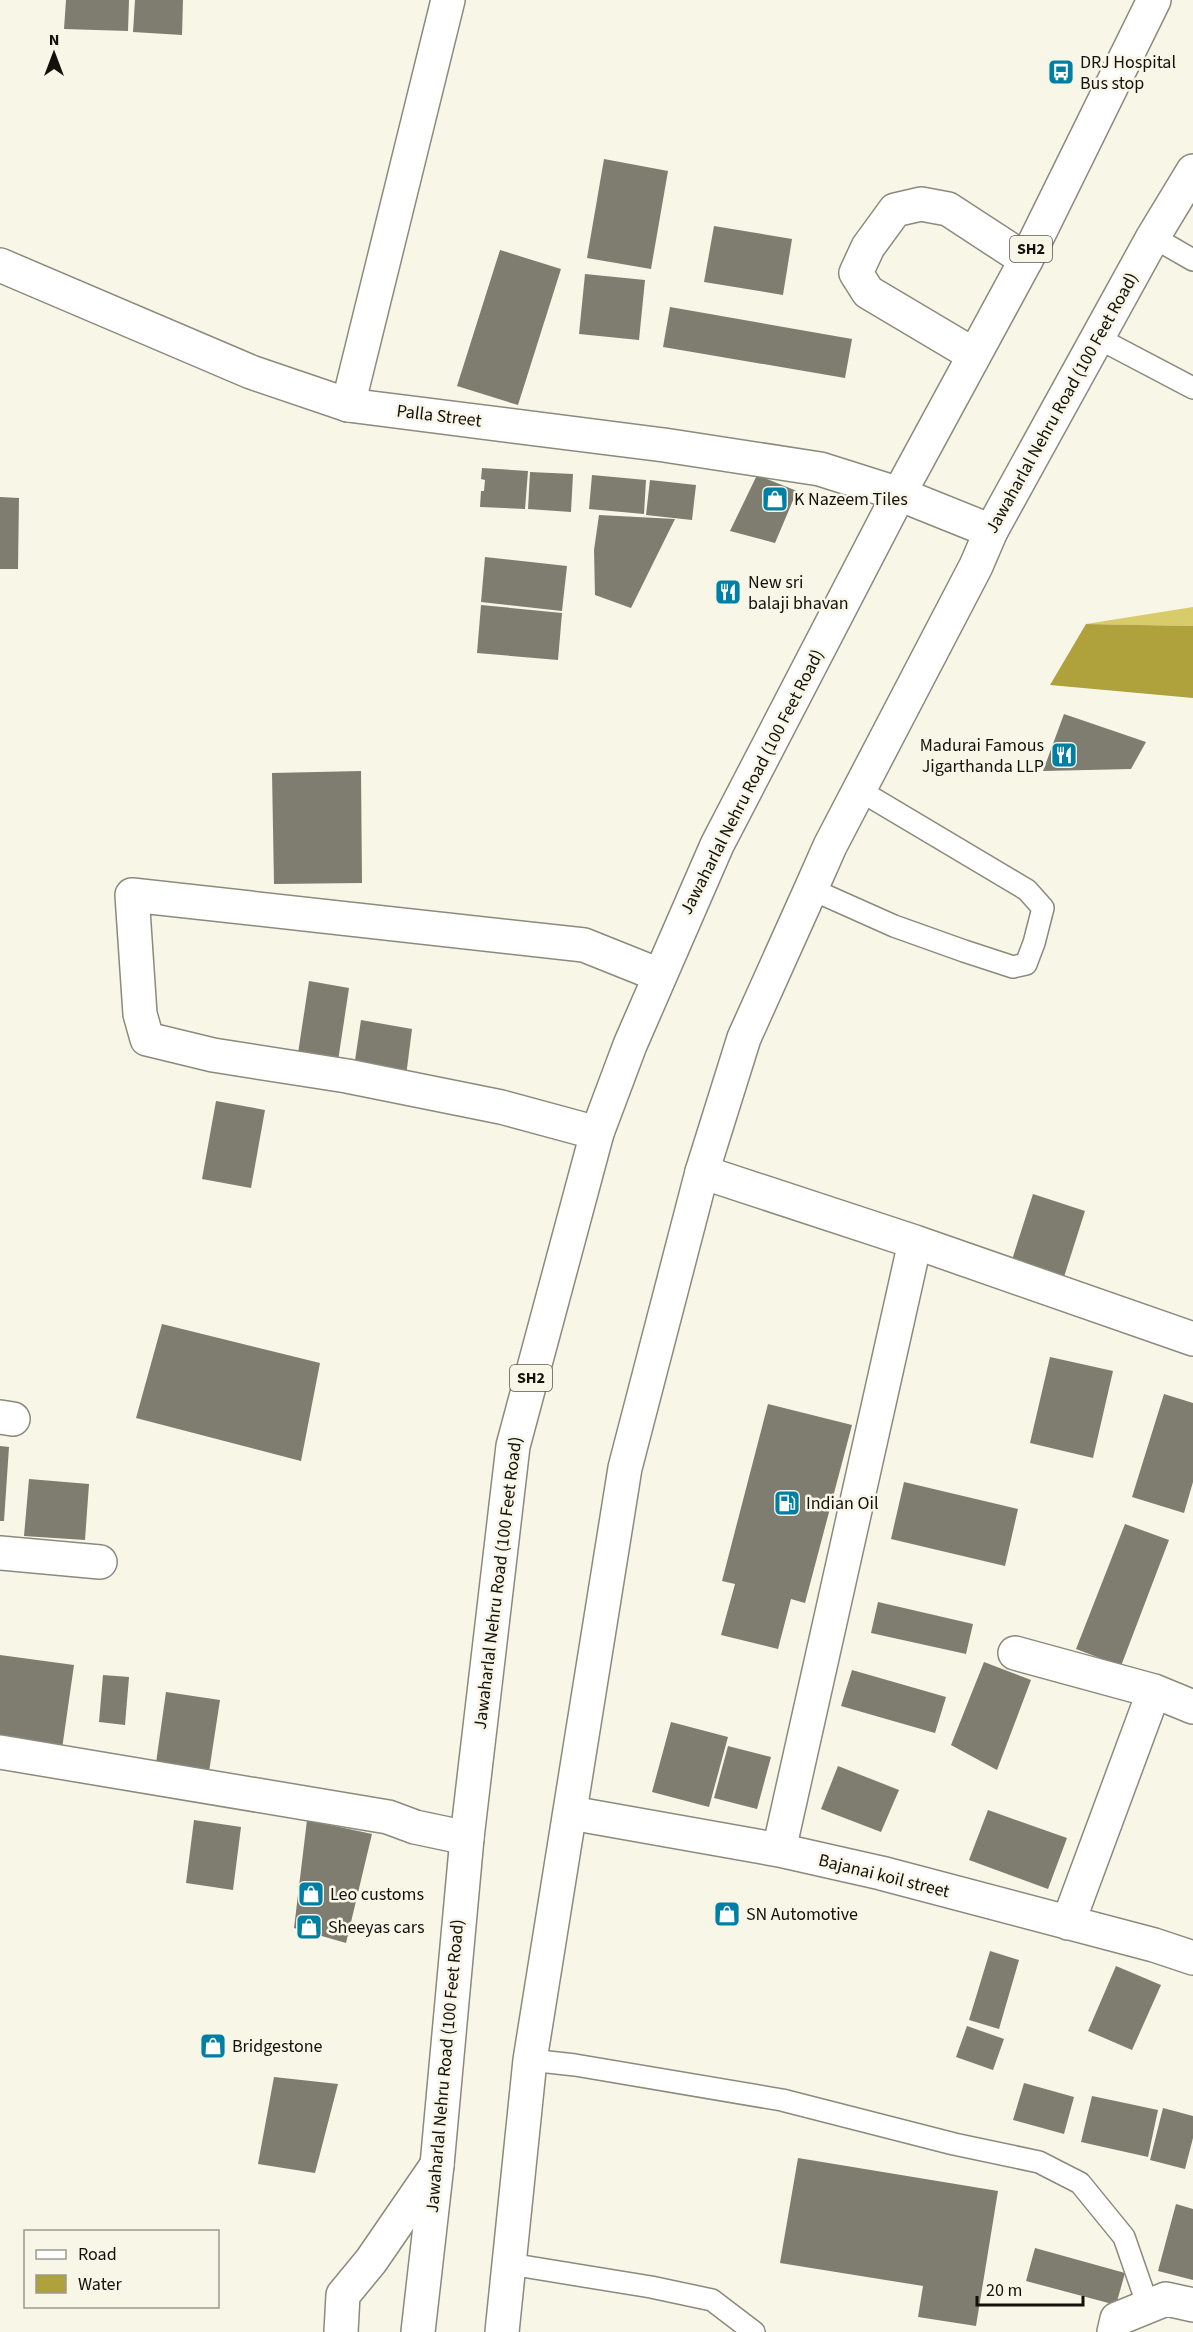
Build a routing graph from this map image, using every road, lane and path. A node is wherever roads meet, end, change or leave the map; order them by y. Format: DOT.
graph roads {
  1 [pos="448,0"];
  2 [pos="1154,0"];
  3 [pos="1193,171"];
  4 [pos="1152,237"];
  5 [pos="1026,260"];
  6 [pos="1193,260"];
  7 [pos="0,265"];
  8 [pos="1096,337"];
  9 [pos="974,355"];
  10 [pos="1193,388"];
  11 [pos="348,405"];
  12 [pos="899,494"];
  13 [pos="991,531"];
  14 [pos="859,790"];
  15 [pos="810,889"];
  16 [pos="659,975"];
  17 [pos="597,1133"];
  18 [pos="702,1172"];
  19 [pos="915,1242"];
  20 [pos="1193,1339"];
  21 [pos="0,1553"];
  22 [pos="100,1562"];
  23 [pos="1015,1653"];
  24 [pos="1154,1691"];
  25 [pos="1193,1707"];
  26 [pos="0,1752"];
  27 [pos="570,1813"];
  28 [pos="467,1838"];
  29 [pos="779,1850"];
  30 [pos="1068,1923"];
  31 [pos="1193,1958"];
  32 [pos="530,2060"];
  33 [pos="437,2165"];
  34 [pos="510,2264"];
  35 [pos="1148,2306"];
  36 [pos="1193,2306"];
  37 [pos="341,2332"];
  38 [pos="418,2332"];
  39 [pos="502,2332"];
  40 [pos="754,2332"];
  41 [pos="1114,2332"];
  1 -- 11 [label="street"];
  2 -- 5 [label="street, Jawaharlal Nehru Road (100 Feet Road) / SH2"];
  3 -- 4 [label="street, Jawaharlal Nehru Road (100 Feet Road)"];
  4 -- 6 [label="lane"];
  4 -- 8 [label="street, Jawaharlal Nehru Road (100 Feet Road)"];
  5 -- 9 [label="street, Jawaharlal Nehru Road (100 Feet Road) / SH2"];
  5 -- 9 [label="street"];
  7 -- 11 [label="street, Palla Street"];
  8 -- 10 [label="lane"];
  8 -- 13 [label="street, Jawaharlal Nehru Road (100 Feet Road)"];
  9 -- 12 [label="street, Jawaharlal Nehru Road (100 Feet Road) / SH2"];
  11 -- 12 [label="street, Palla Street"];
  12 -- 13 [label="street, Palla Street"];
  12 -- 16 [label="street, Jawaharlal Nehru Road (100 Feet Road) / SH2"];
  13 -- 14 [label="street, Jawaharlal Nehru Road (100 Feet Road)"];
  14 -- 15 [label="street, Jawaharlal Nehru Road (100 Feet Road)"];
  14 -- 15 [label="lane"];
  15 -- 18 [label="street, Jawaharlal Nehru Road (100 Feet Road)"];
  16 -- 17 [label="street, Jawaharlal Nehru Road (100 Feet Road) / SH2"];
  16 -- 17 [label="street"];
  17 -- 28 [label="street, Jawaharlal Nehru Road (100 Feet Road) / SH2"];
  18 -- 19 [label="street"];
  18 -- 27 [label="street, Jawaharlal Nehru Road (100 Feet Road)"];
  19 -- 20 [label="street"];
  19 -- 29 [label="street"];
  21 -- 22 [label="street"];
  23 -- 24 [label="street"];
  24 -- 25 [label="street"];
  24 -- 30 [label="street"];
  26 -- 28 [label="street"];
  27 -- 29 [label="street, Bajanai koil street"];
  27 -- 32 [label="street, Jawaharlal Nehru Road (100 Feet Road)"];
  28 -- 33 [label="street, Jawaharlal Nehru Road (100 Feet Road) / SH2"];
  29 -- 30 [label="street, Bajanai koil street"];
  30 -- 31 [label="street, Bajanai koil street"];
  32 -- 34 [label="street, Jawaharlal Nehru Road (100 Feet Road)"];
  32 -- 35 [label="lane"];
  33 -- 37 [label="street"];
  33 -- 38 [label="street, Jawaharlal Nehru Road (100 Feet Road) / SH2"];
  34 -- 39 [label="street, Jawaharlal Nehru Road (100 Feet Road)"];
  34 -- 40 [label="lane"];
  35 -- 36 [label="street"];
  35 -- 41 [label="street"];
}
